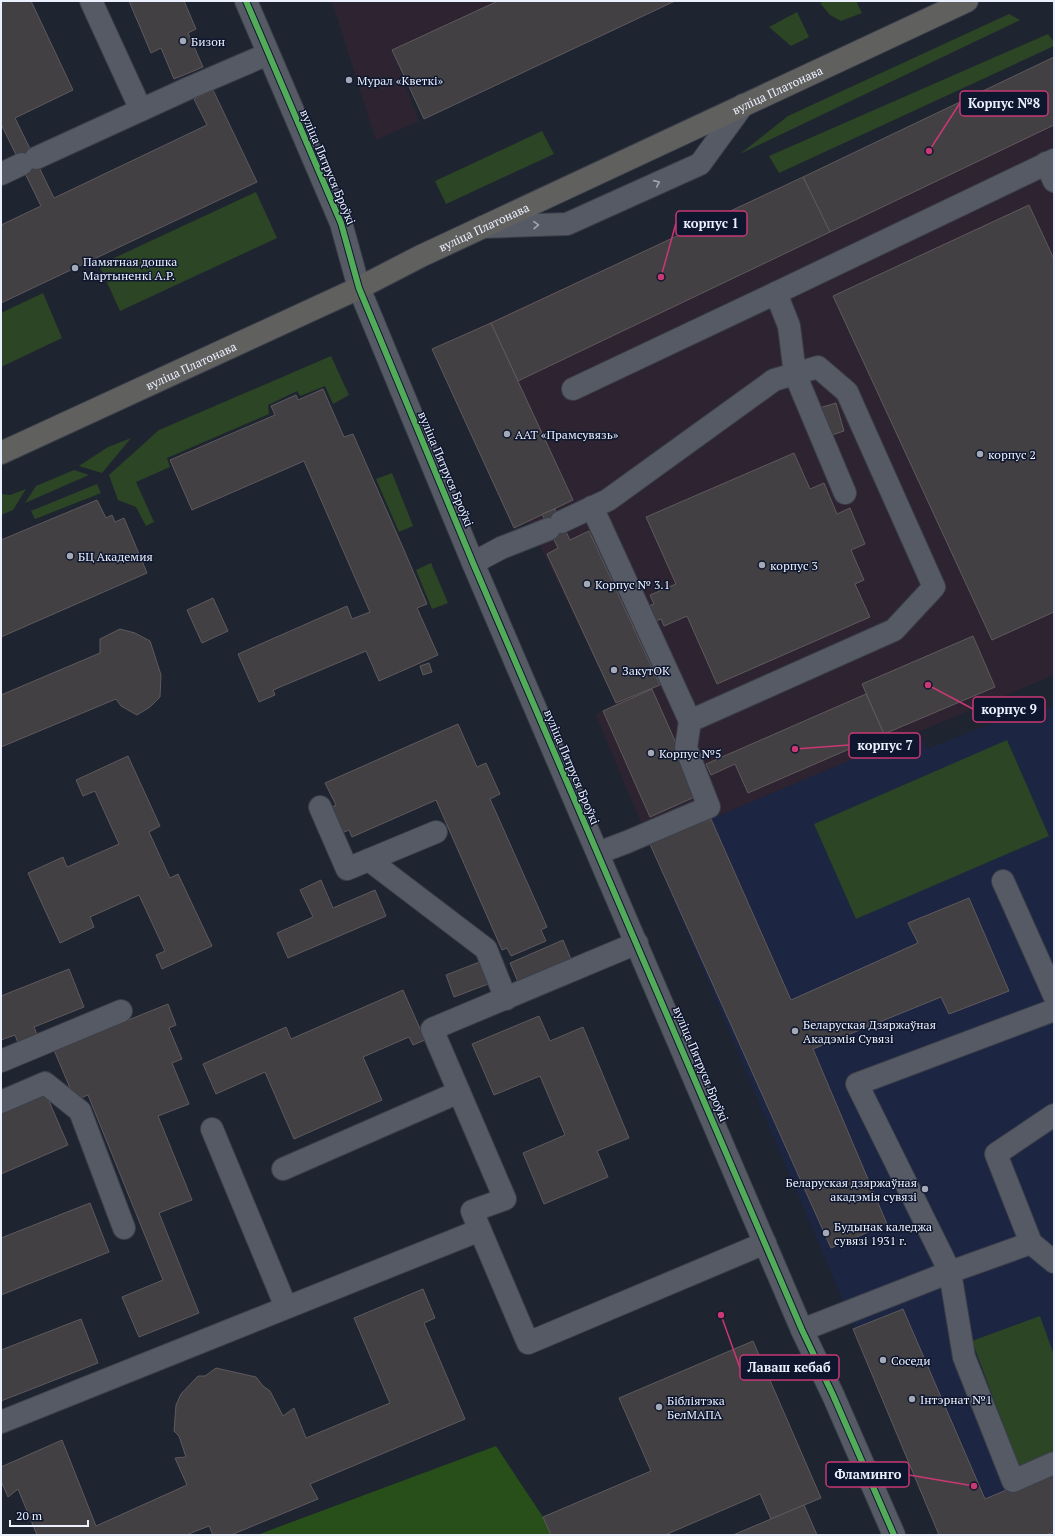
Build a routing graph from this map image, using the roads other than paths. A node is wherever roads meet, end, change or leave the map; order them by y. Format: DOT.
graph roads {
  1 [pos="91,1"];
  2 [pos="246,1"];
  3 [pos="967,1"];
  4 [pos="268,54"];
  5 [pos="743,105"];
  6 [pos="141,110"];
  7 [pos="1051,168"];
  8 [pos="1,174"];
  9 [pos="483,227"];
  10 [pos="359,288"];
  11 [pos="776,294"];
  12 [pos="795,374"];
  13 [pos="573,388"];
  14 [pos="1,453"];
  15 [pos="845,492"];
  16 [pos="592,507"];
  17 [pos="473,563"];
  18 [pos="690,721"];
  19 [pos="320,807"];
  20 [pos="436,832"];
  21 [pos="598,853"];
  22 [pos="369,860"];
  23 [pos="1003,881"];
  24 [pos="637,944"];
  25 [pos="1054,995"];
  26 [pos="506,999"];
  27 [pos="1054,1010"];
  28 [pos="121,1011"];
  29 [pos="1,1061"];
  30 [pos="459,1092"];
  31 [pos="1,1102"];
  32 [pos="1054,1115"];
  33 [pos="212,1128"];
  34 [pos="283,1169"];
  35 [pos="124,1228"];
  36 [pos="480,1230"];
  37 [pos="765,1243"];
  38 [pos="1031,1243"];
  39 [pos="1054,1262"];
  40 [pos="950,1272"];
  41 [pos="286,1307"];
  42 [pos="802,1330"];
  43 [pos="1,1422"];
  44 [pos="1054,1463"];
  45 [pos="894,1535"];
  1 -- 6 [label="street"];
  2 -- 4 [label="street, вуліца Пятруся Броўкі"];
  3 -- 5 [label="main road, вуліца Платонава"];
  4 -- 6 [label="street"];
  4 -- 10 [label="street, вуліца Пятруся Броўкі"];
  5 -- 9 [label="main road, вуліца Платонава"];
  9 -- 5 [label="street, one-way"];
  6 -- 8 [label="street"];
  7 -- 11 [label="street"];
  9 -- 10 [label="main road, вуліца Платонава"];
  10 -- 14 [label="main road, вуліца Платонава"];
  10 -- 17 [label="street, вуліца Пятруся Броўкі"];
  11 -- 12 [label="street"];
  11 -- 13 [label="street"];
  12 -- 15 [label="street"];
  12 -- 16 [label="street"];
  12 -- 18 [label="street"];
  16 -- 17 [label="street"];
  16 -- 18 [label="street"];
  17 -- 21 [label="street, вуліца Пятруся Броўкі"];
  18 -- 21 [label="street"];
  19 -- 22 [label="street"];
  20 -- 22 [label="street"];
  21 -- 24 [label="street, вуліца Пятруся Броўкі"];
  22 -- 26 [label="street"];
  23 -- 25 [label="street"];
  24 -- 26 [label="street"];
  24 -- 37 [label="street, вуліца Пятруся Броўкі"];
  26 -- 30 [label="street"];
  27 -- 40 [label="street"];
  28 -- 29 [label="street"];
  30 -- 34 [label="street"];
  30 -- 36 [label="street"];
  31 -- 35 [label="street"];
  32 -- 38 [label="street"];
  33 -- 41 [label="street"];
  36 -- 37 [label="street"];
  36 -- 41 [label="street"];
  37 -- 42 [label="street, вуліца Пятруся Броўкі"];
  38 -- 39 [label="street"];
  38 -- 40 [label="street"];
  40 -- 42 [label="street"];
  40 -- 44 [label="street"];
  41 -- 43 [label="street"];
  42 -- 45 [label="street, вуліца Пятруся Броўкі"];
}
